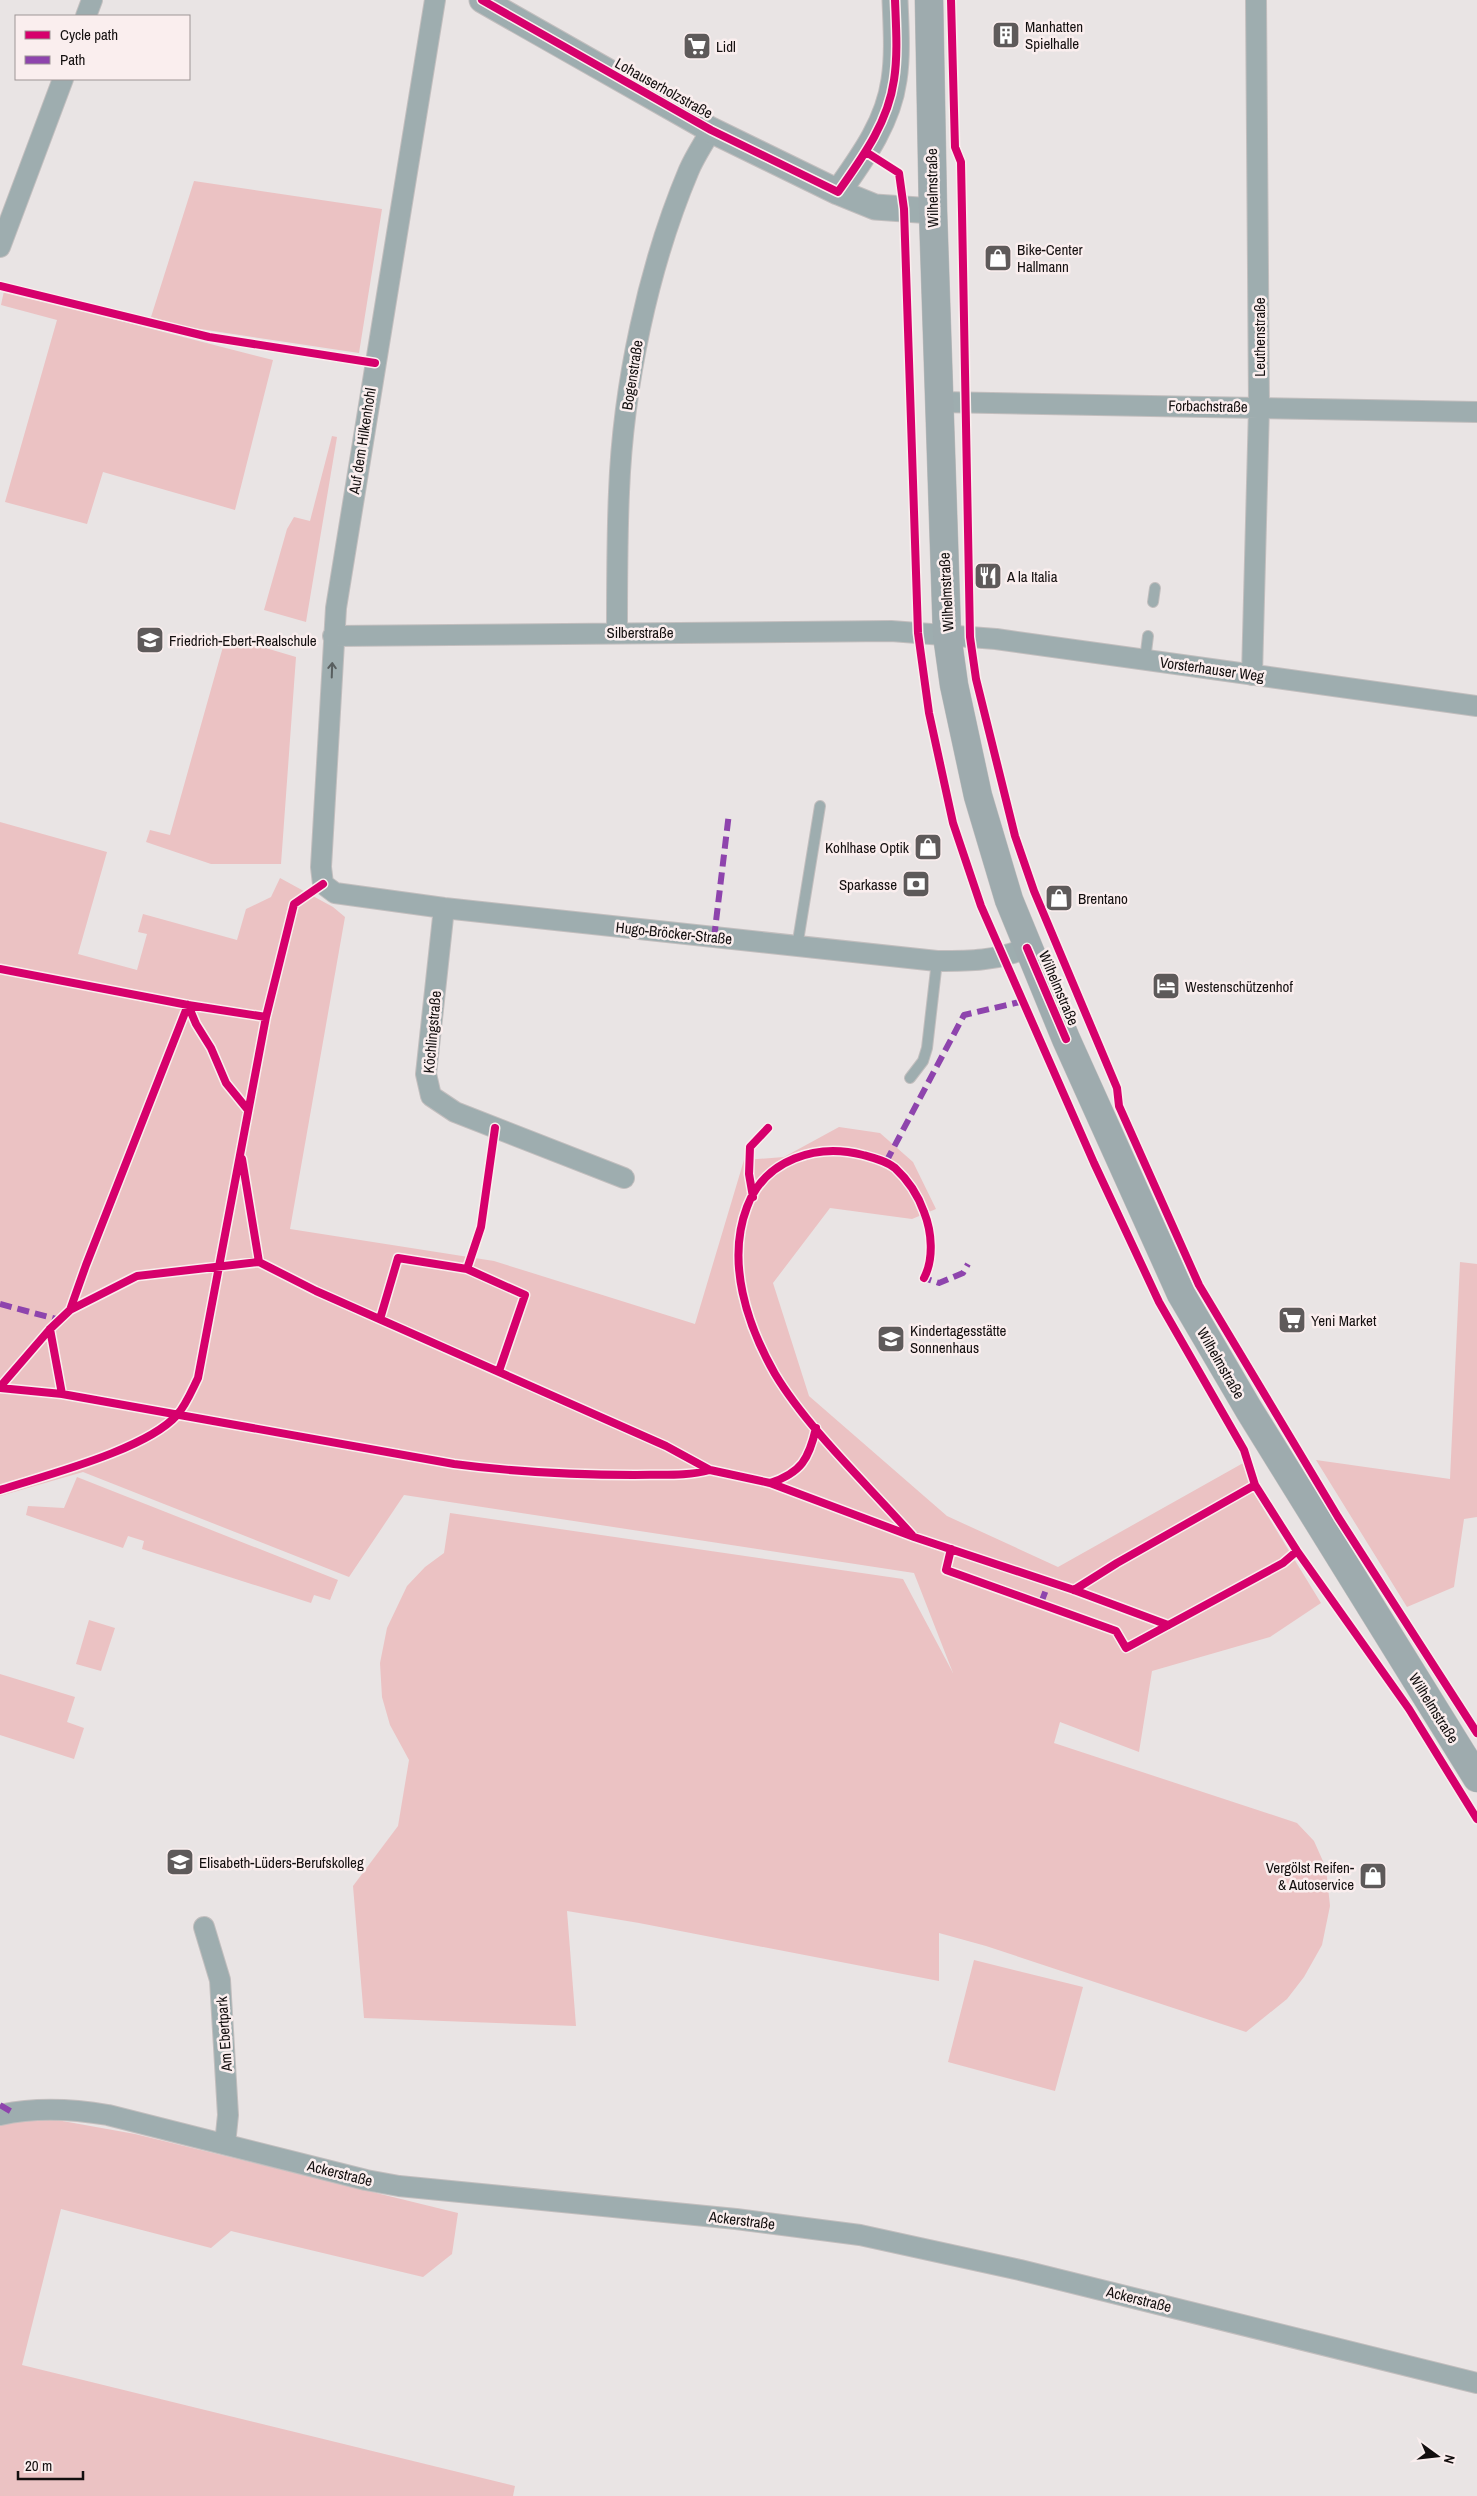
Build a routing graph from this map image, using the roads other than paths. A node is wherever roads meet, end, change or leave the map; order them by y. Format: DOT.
graph roads {
  1 [pos="92,0"];
  2 [pos="436,0"];
  3 [pos="482,0"];
  4 [pos="895,0"];
  5 [pos="928,0"];
  6 [pos="1256,0"];
  7 [pos="86,15"];
  8 [pos="63,80"];
  9 [pos="711,130"];
  10 [pos="838,192"];
  11 [pos="933,211"];
  12 [pos="0,247"];
  13 [pos="939,402"];
  14 [pos="1259,407"];
  15 [pos="1477,412"];
  16 [pos="1155,588"];
  17 [pos="1153,602"];
  18 [pos="617,632"];
  19 [pos="947,635"];
  20 [pos="333,636"];
  21 [pos="1148,636"];
  22 [pos="1145,660"];
  23 [pos="1252,675"];
  24 [pos="1477,706"];
  25 [pos="820,806"];
  26 [pos="323,884"];
  27 [pos="444,908"];
  28 [pos="797,947"];
  29 [pos="1027,948"];
  30 [pos="938,962"];
  31 [pos="910,1078"];
  32 [pos="624,1178"];
  33 [pos="1477,1778"];
  34 [pos="204,1927"];
  35 [pos="0,2114"];
  36 [pos="226,2144"];
  37 [pos="1477,2383"];
  1 -- 7 [label="street"];
  2 -- 20 [label="street, Auf dem Hilkenhohl"];
  3 -- 9 [label="street, Lohauserholzstraße"];
  4 -- 10 [label="street"];
  5 -- 11 [label="main road, Wilhelmstraße"];
  6 -- 14 [label="street, Leuthenstraße"];
  8 -- 12 [label="street"];
  9 -- 10 [label="street, Lohauserholzstraße"];
  9 -- 18 [label="street, Bogenstraße"];
  10 -- 11 [label="street, Lohauserholzstraße"];
  11 -- 13 [label="main road, Wilhelmstraße"];
  13 -- 14 [label="street, Forbachstraße"];
  13 -- 19 [label="main road, Wilhelmstraße"];
  14 -- 15 [label="street, Forbachstraße"];
  14 -- 23 [label="street, Leuthenstraße"];
  16 -- 17 [label="lane"];
  18 -- 19 [label="street, Silberstraße"];
  18 -- 20 [label="street, Silberstraße"];
  19 -- 22 [label="street, Vorsterhauser Weg"];
  19 -- 29 [label="main road, Wilhelmstraße"];
  26 -- 20 [label="street, Auf dem Hilkenhohl, one-way"];
  21 -- 22 [label="lane"];
  22 -- 23 [label="street, Vorsterhauser Weg"];
  23 -- 24 [label="street, Vorsterhauser Weg"];
  25 -- 28 [label="lane"];
  26 -- 27 [label="street, Hugo-Bröcker-Straße"];
  27 -- 28 [label="street, Hugo-Bröcker-Straße"];
  27 -- 32 [label="street, Köchlingstraße"];
  28 -- 30 [label="street, Hugo-Bröcker-Straße"];
  29 -- 30 [label="street, Hugo-Bröcker-Straße"];
  29 -- 33 [label="main road, Wilhelmstraße"];
  30 -- 31 [label="lane"];
  34 -- 36 [label="street, Am Ebertpark"];
  35 -- 36 [label="street, Ackerstraße"];
  36 -- 37 [label="street, Ackerstraße"];
}
